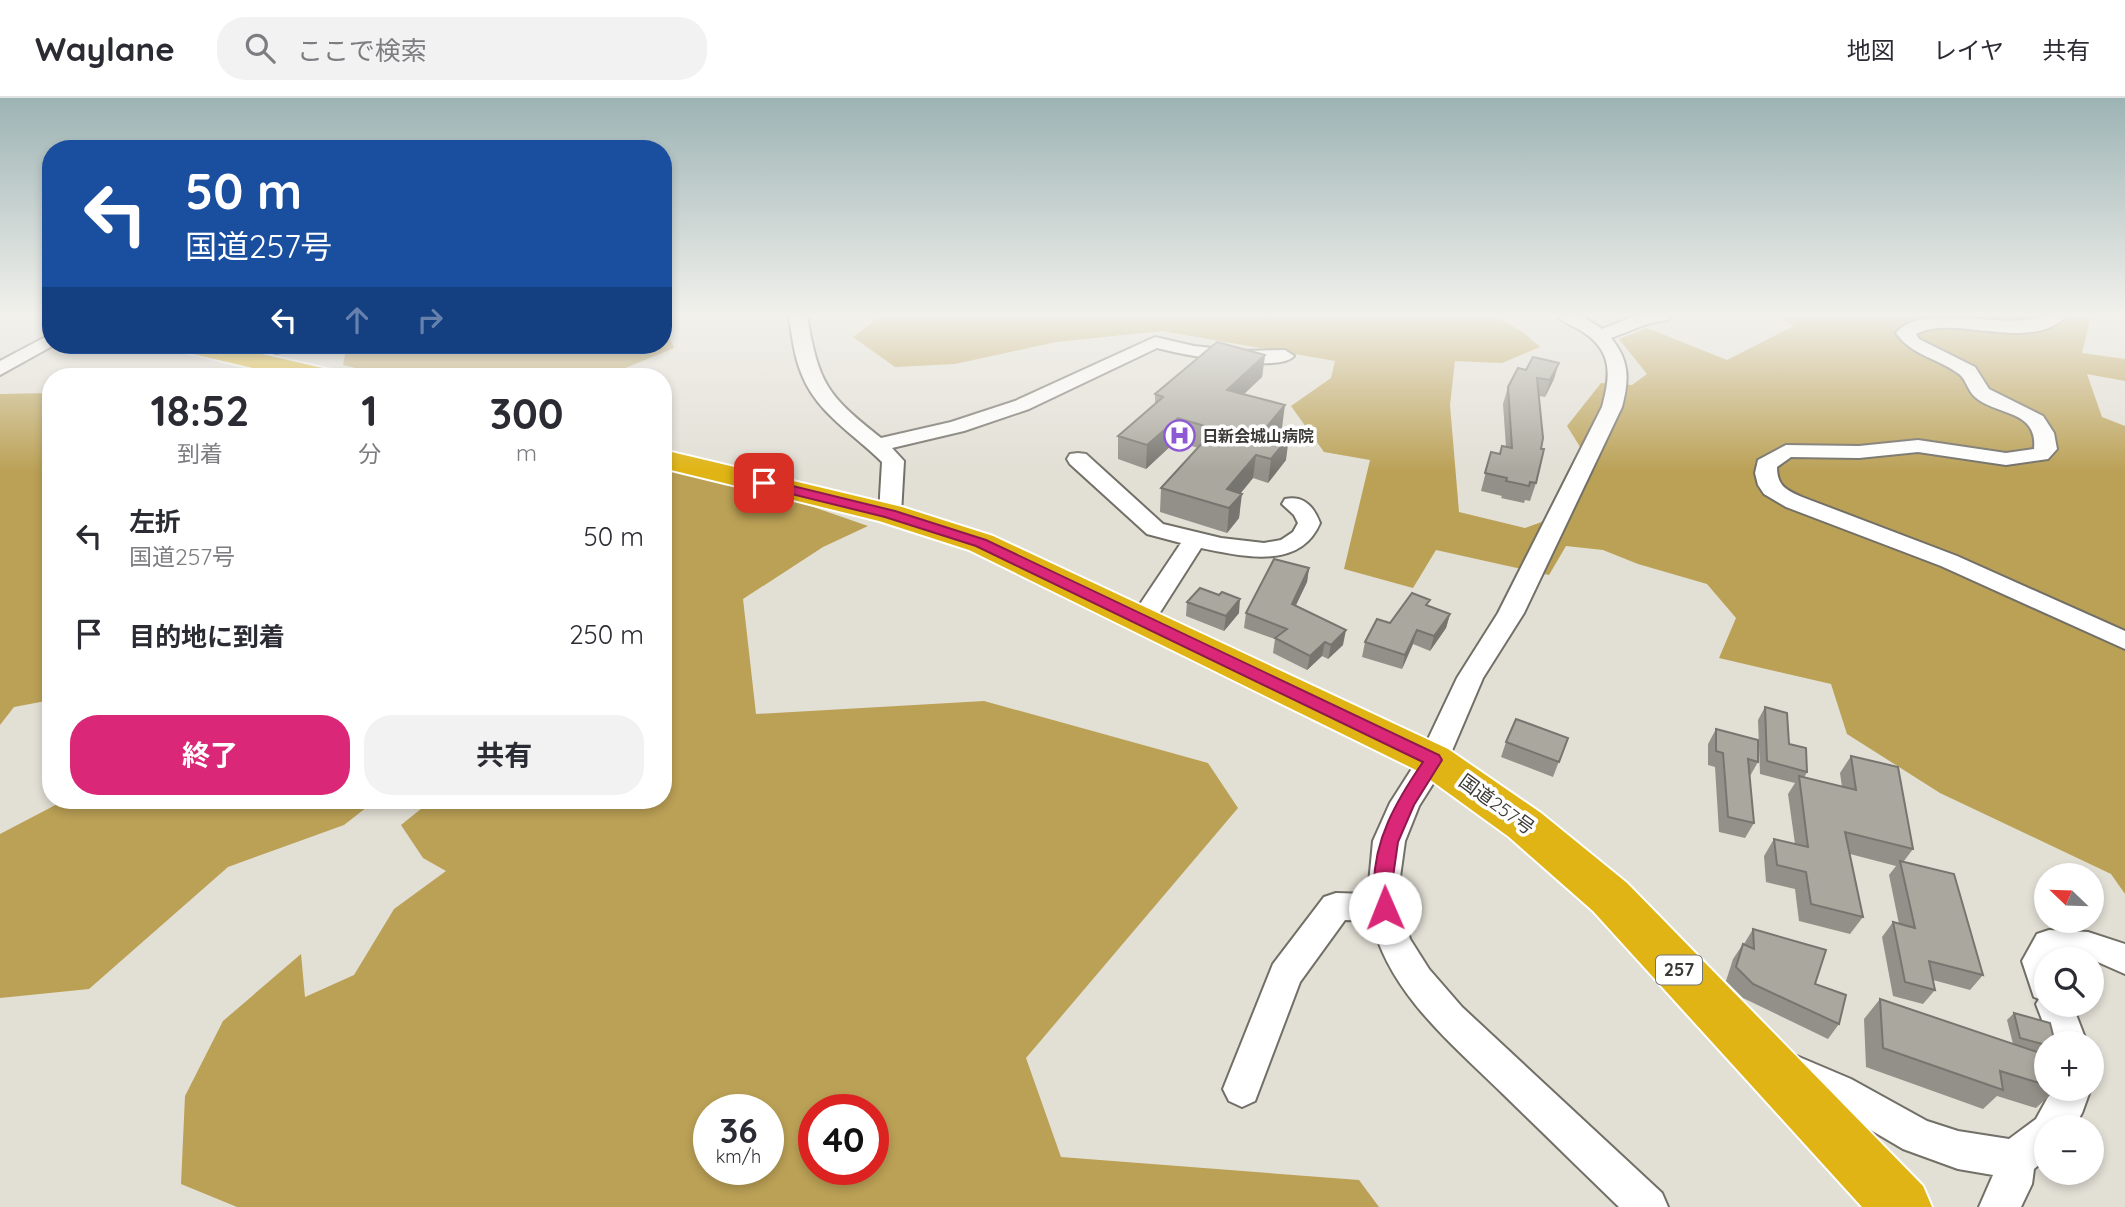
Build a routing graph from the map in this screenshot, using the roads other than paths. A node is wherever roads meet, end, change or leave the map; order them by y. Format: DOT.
graph roads {
  1 [pos="811,368"];
  2 [pos="1101,368"];
  3 [pos="1616,368"];
  4 [pos="1962,368"];
  5 [pos="879,445"];
  6 [pos="1078,459"];
  7 [pos="672,461"];
  8 [pos="1293,504"];
  9 [pos="890,514"];
  10 [pos="1195,540"];
  11 [pos="1143,618"];
  12 [pos="2125,641"];
  13 [pos="1433,760"];
  14 [pos="1385,908"];
  15 [pos="2047,947"];
  16 [pos="2089,947"];
  17 [pos="2104,952"];
  18 [pos="2125,959"];
  19 [pos="1761,1058"];
  20 [pos="1242,1089"];
  21 [pos="2034,1144"];
  22 [pos="2015,1159"];
  23 [pos="1648,1207"];
  24 [pos="1902,1207"];
  25 [pos="1999,1207"];
  1 -- 5 [label="street"];
  2 -- 5 [label="street"];
  3 -- 13 [label="street"];
  4 -- 12 [label="street"];
  5 -- 9 [label="street"];
  6 -- 10 [label="street"];
  7 -- 9 [label="highway, 国道257号 / 257"];
  8 -- 10 [label="street"];
  9 -- 11 [label="highway, 国道257号 / 257"];
  10 -- 11 [label="street"];
  11 -- 13 [label="highway, 国道257号 / 257"];
  13 -- 14 [label="street"];
  13 -- 19 [label="highway, 国道257号 / 257"];
  14 -- 20 [label="street"];
  14 -- 23 [label="street"];
  15 -- 16 [label="street"];
  17 -- 18 [label="street"];
  19 -- 22 [label="street"];
  19 -- 24 [label="highway, 国道257号 / 257"];
  21 -- 22 [label="street"];
  22 -- 25 [label="street"];
}
